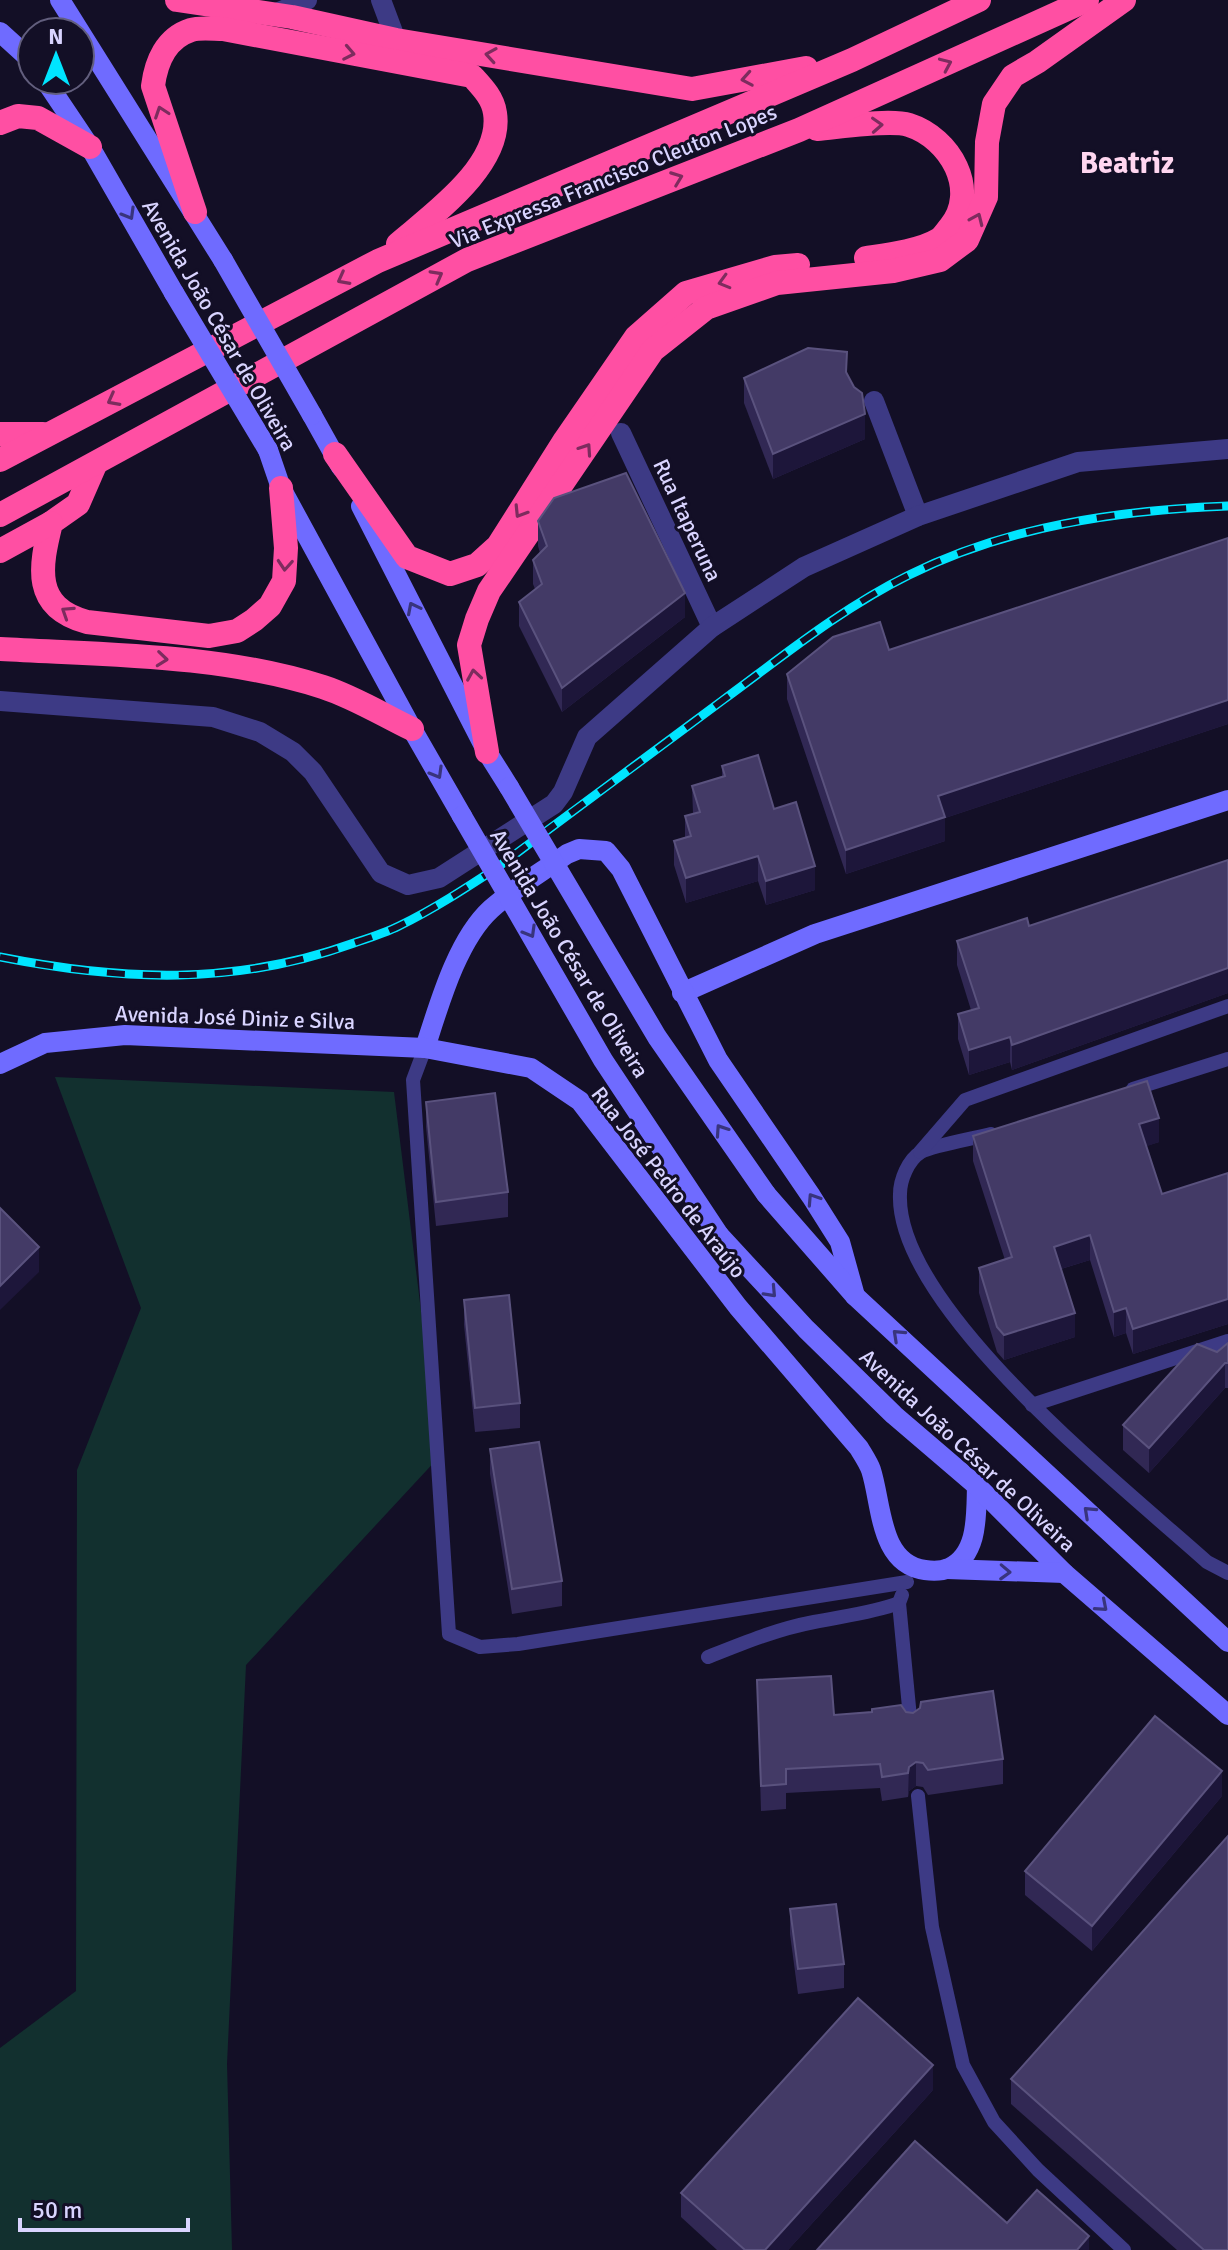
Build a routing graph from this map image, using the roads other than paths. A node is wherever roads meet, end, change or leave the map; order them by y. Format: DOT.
graph roads {
  1 [pos="60,0"];
  2 [pos="177,0"];
  3 [pos="307,0"];
  4 [pos="381,0"];
  5 [pos="979,0"];
  6 [pos="1087,0"];
  7 [pos="1124,0"];
  8 [pos="272,15"];
  9 [pos="0,32"];
  10 [pos="396,40"];
  11 [pos="16,46"];
  12 [pos="852,60"];
  13 [pos="56,96"];
  14 [pos="0,123"];
  15 [pos="799,130"];
  16 [pos="90,147"];
  17 [pos="195,212"];
  18 [pos="378,261"];
  19 [pos="874,401"];
  20 [pos="621,433"];
  21 [pos="0,434"];
  22 [pos="50,434"];
  23 [pos="1228,449"];
  24 [pos="335,454"];
  25 [pos="0,460"];
  26 [pos="95,465"];
  27 [pos="281,488"];
  28 [pos="0,515"];
  29 [pos="918,516"];
  30 [pos="51,523"];
  31 [pos="0,551"];
  32 [pos="712,627"];
  33 [pos="0,649"];
  34 [pos="0,701"];
  35 [pos="412,729"];
  36 [pos="487,752"];
  37 [pos="1228,800"];
  38 [pos="682,993"];
  39 [pos="1228,1006"];
  40 [pos="425,1048"];
  41 [pos="1228,1059"];
  42 [pos="0,1064"];
  43 [pos="1112,1096"];
  44 [pos="1010,1128"];
  45 [pos="920,1152"];
  46 [pos="855,1296"];
  47 [pos="1228,1341"];
  48 [pos="1032,1405"];
  49 [pos="977,1486"];
  50 [pos="947,1569"];
  51 [pos="1064,1573"];
  52 [pos="1228,1573"];
  53 [pos="910,1575"];
  54 [pos="899,1603"];
  55 [pos="1228,1642"];
  56 [pos="708,1657"];
  57 [pos="1228,1715"];
  58 [pos="911,1728"];
  59 [pos="918,1796"];
  60 [pos="1124,2250"];
  1 -- 17 [label="main road, Avenida João César de Oliveira"];
  2 -- 8 [label="highway"];
  3 -- 8 [label="street"];
  4 -- 10 [label="street"];
  5 -- 12 [label="highway, Via Expressa Francisco Cleuton Lopes"];
  15 -- 6 [label="highway, Via Expressa Francisco Cleuton Lopes, one-way"];
  36 -- 7 [label="highway, one-way"];
  8 -- 10 [label="highway"];
  9 -- 11 [label="main road"];
  12 -- 10 [label="highway, one-way"];
  12 -- 18 [label="highway, Via Expressa Francisco Cleuton Lopes"];
  13 -- 16 [label="main road, Avenida João César de Oliveira"];
  14 -- 16 [label="highway"];
  15 -- 24 [label="highway, one-way"];
  26 -- 15 [label="highway, Via Expressa Francisco Cleuton Lopes, one-way"];
  16 -- 27 [label="main road, Avenida João César de Oliveira, one-way, bridge"];
  17 -- 18 [label="highway, one-way"];
  17 -- 24 [label="main road, Avenida João César de Oliveira, bridge"];
  18 -- 22 [label="highway, Via Expressa Francisco Cleuton Lopes, one-way"];
  19 -- 29 [label="street"];
  20 -- 32 [label="street, Rua Itaperuna"];
  21 -- 22 [label="highway"];
  22 -- 25 [label="highway, Via Expressa Francisco Cleuton Lopes"];
  23 -- 29 [label="street"];
  36 -- 24 [label="main road, Avenida João César de Oliveira, one-way"];
  26 -- 28 [label="highway, Via Expressa Francisco Cleuton Lopes"];
  26 -- 30 [label="highway"];
  27 -- 30 [label="highway, one-way"];
  27 -- 35 [label="main road, Avenida João César de Oliveira"];
  29 -- 32 [label="street"];
  30 -- 31 [label="highway"];
  32 -- 34 [label="street"];
  33 -- 35 [label="highway, one-way"];
  35 -- 49 [label="main road, Avenida João César de Oliveira, one-way, bridge"];
  46 -- 36 [label="main road, Avenida João César de Oliveira, one-way, bridge"];
  37 -- 38 [label="main road"];
  38 -- 40 [label="main road"];
  46 -- 38 [label="main road, one-way"];
  39 -- 45 [label="lane"];
  40 -- 42 [label="main road, Avenida José Diniz e Silva"];
  40 -- 53 [label="main road, Rua José Pedro de Araújo"];
  40 -- 53 [label="lane"];
  41 -- 43 [label="lane"];
  44 -- 45 [label="lane"];
  45 -- 48 [label="lane"];
  55 -- 46 [label="main road, Avenida João César de Oliveira, one-way"];
  47 -- 48 [label="lane"];
  48 -- 52 [label="lane"];
  49 -- 50 [label="main road"];
  49 -- 51 [label="main road, Avenida João César de Oliveira"];
  50 -- 51 [label="main road, one-way"];
  50 -- 53 [label="main road"];
  51 -- 57 [label="main road, Avenida João César de Oliveira, one-way"];
  53 -- 54 [label="lane"];
  54 -- 56 [label="lane"];
  54 -- 58 [label="lane"];
  59 -- 60 [label="lane"];
}
